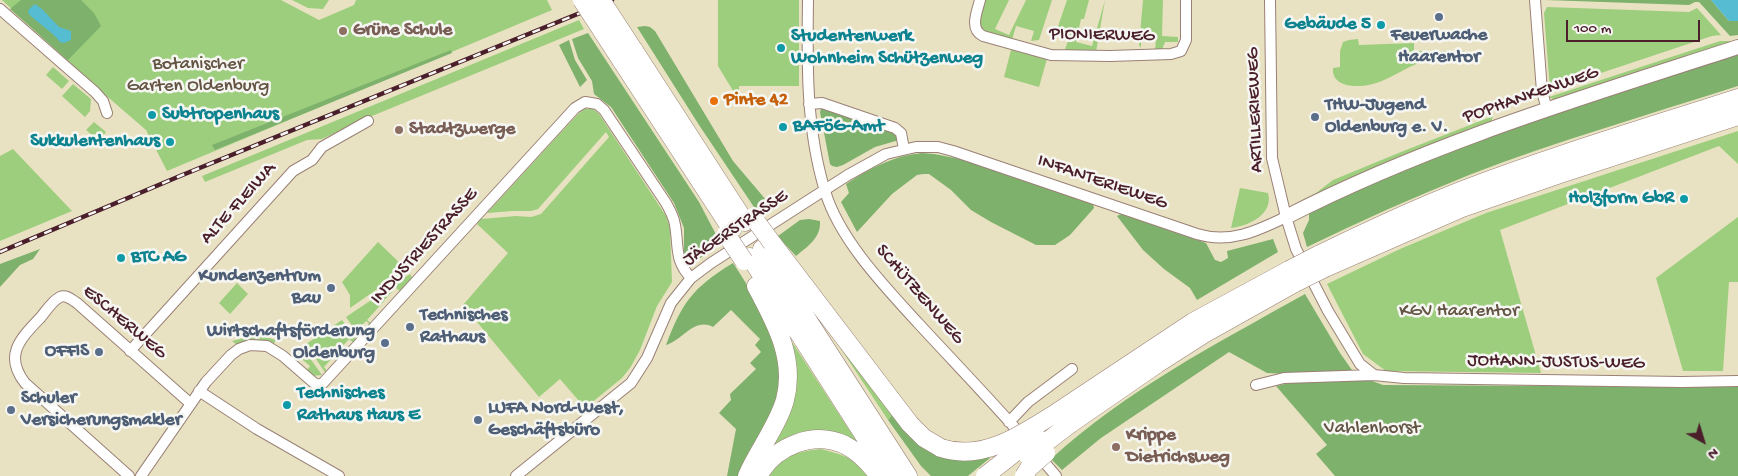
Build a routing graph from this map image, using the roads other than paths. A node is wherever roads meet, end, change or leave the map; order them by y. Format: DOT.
graph roads {
  1 [pos="582,0"];
  2 [pos="601,0"];
  3 [pos="808,0"];
  4 [pos="980,0"];
  5 [pos="1186,0"];
  6 [pos="1270,0"];
  7 [pos="1535,0"];
  8 [pos="0,9"];
  9 [pos="1738,48"];
  10 [pos="627,55"];
  11 [pos="1738,98"];
  12 [pos="809,104"];
  13 [pos="1547,110"];
  14 [pos="106,113"];
  15 [pos="1738,116"];
  16 [pos="368,121"];
  17 [pos="904,149"];
  18 [pos="824,191"];
  19 [pos="1286,217"];
  20 [pos="739,226"];
  21 [pos="757,253"];
  22 [pos="1321,262"];
  23 [pos="1292,277"];
  24 [pos="691,278"];
  25 [pos="130,351"];
  26 [pos="1072,369"];
  27 [pos="1374,376"];
  28 [pos="1738,381"];
  29 [pos="1256,385"];
  30 [pos="200,391"];
  31 [pos="190,404"];
  32 [pos="1066,420"];
  33 [pos="1009,422"];
  34 [pos="524,474"];
  35 [pos="129,476"];
  36 [pos="141,476"];
  37 [pos="339,476"];
  38 [pos="747,476"];
  39 [pos="758,476"];
  40 [pos="879,476"];
  41 [pos="890,476"];
  42 [pos="908,476"];
  43 [pos="986,476"];
  44 [pos="1002,476"];
  45 [pos="1024,476"];
  46 [pos="1056,476"];
  1 -- 10 [label="highway, bridge"];
  2 -- 10 [label="highway, bridge"];
  3 -- 12 [label="street, SCHÜTZENWEG"];
  4 -- 5 [label="street, PIONIERWEG"];
  6 -- 19 [label="street, ARTILLERIEWEG"];
  7 -- 13 [label="street"];
  8 -- 14 [label="street"];
  9 -- 13 [label="street, POPHANKENWEG"];
  10 -- 20 [label="highway"];
  10 -- 20 [label="highway"];
  11 -- 22 [label="highway"];
  12 -- 17 [label="street"];
  12 -- 18 [label="street, SCHÜTZENWEG"];
  13 -- 19 [label="street, POPHANKENWEG"];
  15 -- 22 [label="highway"];
  16 -- 25 [label="street, ALTE FLEIWA"];
  17 -- 18 [label="street, INFANTERIEWEG"];
  17 -- 19 [label="street, INFANTERIEWEG"];
  18 -- 24 [label="street, JÄGERSTRASSE"];
  18 -- 33 [label="street, SCHÜTZENWEG"];
  19 -- 27 [label="street"];
  20 -- 21 [label="highway, bridge"];
  20 -- 21 [label="highway, bridge"];
  21 -- 32 [label="highway, bridge"];
  21 -- 38 [label="highway"];
  21 -- 41 [label="highway"];
  21 -- 42 [label="highway"];
  22 -- 23 [label="highway, bridge"];
  23 -- 32 [label="highway"];
  23 -- 32 [label="highway"];
  24 -- 30 [label="street, INDUSTRIESTRASSE"];
  24 -- 34 [label="street, JÄGERSTRASSE"];
  25 -- 31 [label="street, ESCHERWEG"];
  25 -- 35 [label="street, ESCHERWEG"];
  26 -- 33 [label="street"];
  27 -- 28 [label="street, JOHANN-JUSTUS-WEG"];
  27 -- 29 [label="street, JOHANN-JUSTUS-WEG"];
  30 -- 31 [label="street, INDUSTRIESTRASSE"];
  30 -- 37 [label="street"];
  31 -- 36 [label="street, INDUSTRIESTRASSE"];
  32 -- 43 [label="highway, bridge"];
  32 -- 44 [label="highway, bridge"];
  32 -- 45 [label="highway, bridge"];
  33 -- 46 [label="street, SCHÜTZENWEG"];
  39 -- 40 [label="highway"];
}
